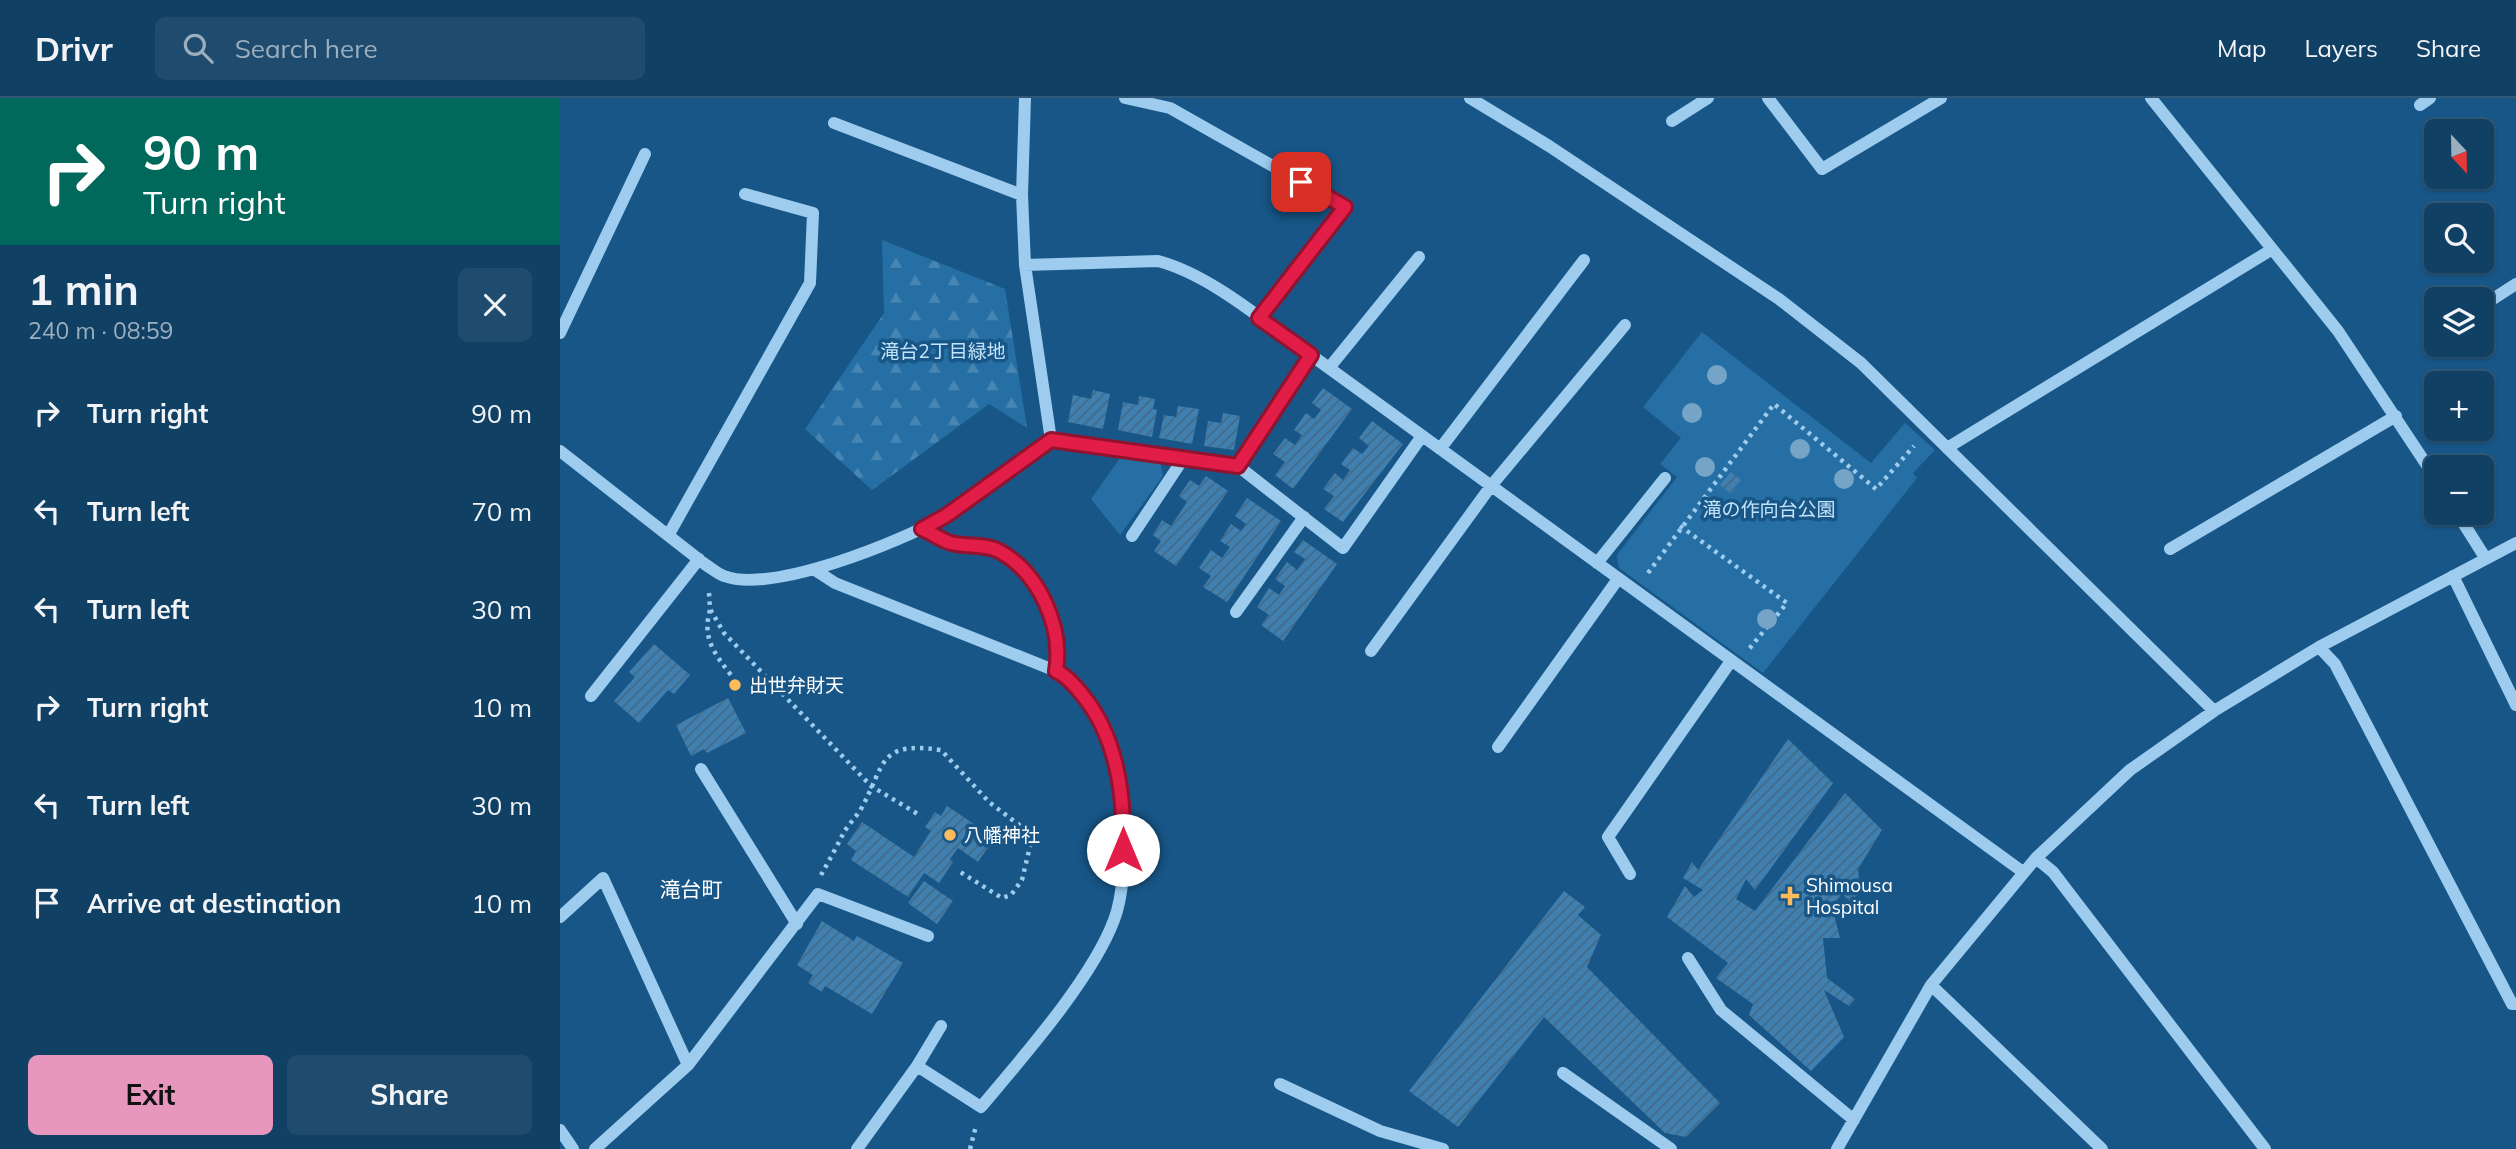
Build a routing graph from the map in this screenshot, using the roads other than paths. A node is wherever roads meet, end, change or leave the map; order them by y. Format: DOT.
graph roads {
  1 [pos="1025,98"];
  2 [pos="1125,98"];
  3 [pos="1470,98"];
  4 [pos="1707,98"];
  5 [pos="1768,98"];
  6 [pos="1941,98"];
  7 [pos="2152,98"];
  8 [pos="1672,121"];
  9 [pos="834,122"];
  10 [pos="645,154"];
  11 [pos="745,194"];
  12 [pos="1022,195"];
  13 [pos="2271,250"];
  14 [pos="1419,257"];
  15 [pos="1584,260"];
  16 [pos="1025,265"];
  17 [pos="2516,284"];
  18 [pos="2494,298"];
  19 [pos="1259,318"];
  20 [pos="1625,325"];
  21 [pos="560,333"];
  22 [pos="1311,355"];
  23 [pos="1329,368"];
  24 [pos="2396,416"];
  25 [pos="1422,436"];
  26 [pos="1051,440"];
  27 [pos="1947,448"];
  28 [pos="1440,449"];
  29 [pos="560,451"];
  30 [pos="1185,456"];
  31 [pos="2424,460"];
  32 [pos="1238,466"];
  33 [pos="1665,478"];
  34 [pos="1491,486"];
  35 [pos="1304,517"];
  36 [pos="2465,525"];
  37 [pos="922,529"];
  38 [pos="669,534"];
  39 [pos="1132,537"];
  40 [pos="2516,543"];
  41 [pos="2169,549"];
  42 [pos="2486,559"];
  43 [pos="702,562"];
  44 [pos="1597,563"];
  45 [pos="815,570"];
  46 [pos="2453,576"];
  47 [pos="1618,579"];
  48 [pos="1236,612"];
  49 [pos="2319,647"];
  50 [pos="1371,651"];
  51 [pos="1734,663"];
  52 [pos="1056,671"];
  53 [pos="591,696"];
  54 [pos="2516,705"];
  55 [pos="2214,711"];
  56 [pos="1498,747"];
  57 [pos="701,769"];
  58 [pos="2035,858"];
  59 [pos="2023,872"];
  60 [pos="1630,874"];
  61 [pos="560,917"];
  62 [pos="797,924"];
  63 [pos="928,936"];
  64 [pos="1688,958"];
  65 [pos="1931,985"];
  66 [pos="2516,1004"];
  67 [pos="942,1026"];
  68 [pos="688,1065"];
  69 [pos="917,1066"];
  70 [pos="1563,1073"];
  71 [pos="1280,1084"];
  72 [pos="1854,1120"];
  73 [pos="560,1129"];
  74 [pos="573,1149"];
  75 [pos="595,1149"];
  76 [pos="857,1149"];
  77 [pos="1443,1149"];
  78 [pos="1671,1149"];
  79 [pos="1837,1149"];
  80 [pos="2102,1149"];
  81 [pos="2265,1149"];
  1 -- 12 [label="street"];
  2 -- 19 [label="street"];
  3 -- 27 [label="street"];
  4 -- 8 [label="street"];
  5 -- 6 [label="street"];
  7 -- 13 [label="street"];
  9 -- 12 [label="street"];
  10 -- 21 [label="street"];
  11 -- 38 [label="street"];
  12 -- 16 [label="street"];
  13 -- 24 [label="street"];
  13 -- 27 [label="street"];
  14 -- 23 [label="street"];
  15 -- 28 [label="street"];
  16 -- 19 [label="street"];
  16 -- 26 [label="street"];
  17 -- 18 [label="street"];
  19 -- 22 [label="street"];
  20 -- 34 [label="street"];
  22 -- 23 [label="street"];
  22 -- 32 [label="street"];
  23 -- 25 [label="street"];
  24 -- 31 [label="street"];
  24 -- 41 [label="street"];
  25 -- 28 [label="street"];
  25 -- 35 [label="street"];
  26 -- 30 [label="street"];
  26 -- 37 [label="street"];
  27 -- 55 [label="street"];
  28 -- 34 [label="street"];
  29 -- 38 [label="street"];
  30 -- 32 [label="street"];
  30 -- 39 [label="street"];
  32 -- 35 [label="street"];
  33 -- 44 [label="street"];
  34 -- 44 [label="street"];
  34 -- 50 [label="street"];
  35 -- 48 [label="street"];
  36 -- 42 [label="street"];
  37 -- 45 [label="street"];
  37 -- 52 [label="street"];
  38 -- 43 [label="street"];
  40 -- 42 [label="street"];
  42 -- 46 [label="street"];
  43 -- 45 [label="street"];
  43 -- 53 [label="street"];
  44 -- 47 [label="street"];
  45 -- 52 [label="street"];
  46 -- 49 [label="street"];
  46 -- 54 [label="street"];
  47 -- 51 [label="street"];
  47 -- 56 [label="street"];
  49 -- 55 [label="street"];
  49 -- 66 [label="street"];
  51 -- 59 [label="street"];
  51 -- 60 [label="street"];
  52 -- 69 [label="street"];
  55 -- 58 [label="street"];
  57 -- 62 [label="street"];
  58 -- 59 [label="street"];
  58 -- 81 [label="street"];
  59 -- 65 [label="street"];
  61 -- 68 [label="street"];
  62 -- 63 [label="street"];
  62 -- 68 [label="street"];
  64 -- 72 [label="street"];
  65 -- 72 [label="street"];
  65 -- 80 [label="street"];
  67 -- 69 [label="street"];
  68 -- 75 [label="street"];
  69 -- 76 [label="street"];
  70 -- 78 [label="street"];
  71 -- 77 [label="street"];
  72 -- 79 [label="street"];
  73 -- 74 [label="street"];
}
